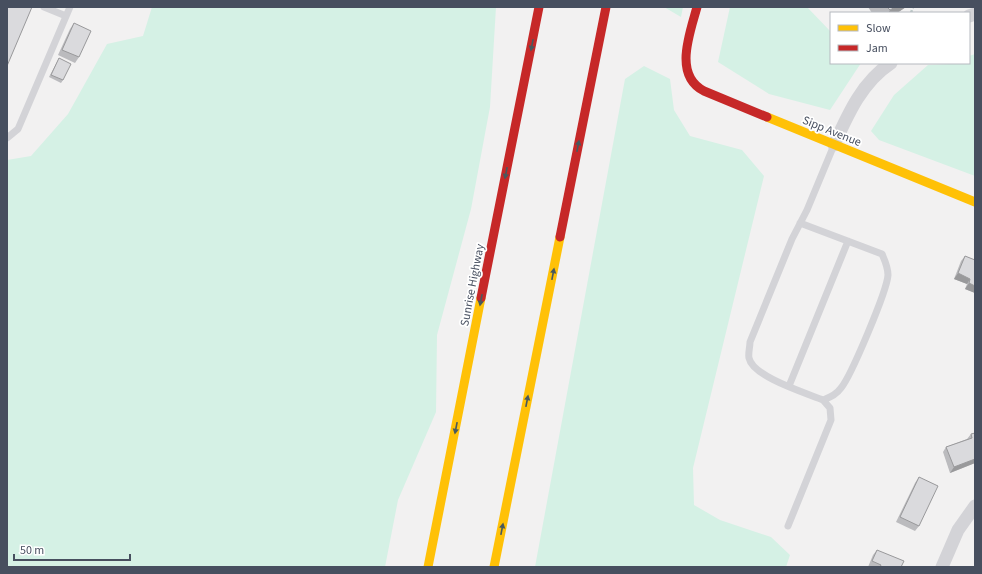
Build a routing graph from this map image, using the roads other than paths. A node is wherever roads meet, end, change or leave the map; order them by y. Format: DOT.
graph roads {
  1 [pos="44,7"];
  2 [pos="70,7"];
  3 [pos="540,7"];
  4 [pos="606,7"];
  5 [pos="697,7"];
  6 [pos="66,16"];
  7 [pos="889,64"];
  8 [pos="7,138"];
  9 [pos="834,145"];
  10 [pos="975,202"];
  11 [pos="800,223"];
  12 [pos="848,241"];
  13 [pos="788,386"];
  14 [pos="823,400"];
  15 [pos="975,506"];
  16 [pos="788,526"];
  17 [pos="428,567"];
  18 [pos="494,567"];
  19 [pos="942,567"];
  1 -- 6 [label="lane"];
  2 -- 6 [label="lane"];
  3 -- 17 [label="main road, Sunrise Highway, one-way"];
  18 -- 4 [label="main road, one-way"];
  5 -- 9 [label="main road, Sipp Avenue"];
  6 -- 8 [label="lane"];
  7 -- 9 [label="street"];
  9 -- 10 [label="main road, Sipp Avenue"];
  9 -- 11 [label="lane"];
  11 -- 12 [label="lane"];
  11 -- 13 [label="lane"];
  12 -- 13 [label="lane"];
  12 -- 14 [label="lane"];
  13 -- 14 [label="lane"];
  14 -- 16 [label="lane"];
  15 -- 19 [label="street"];
}
